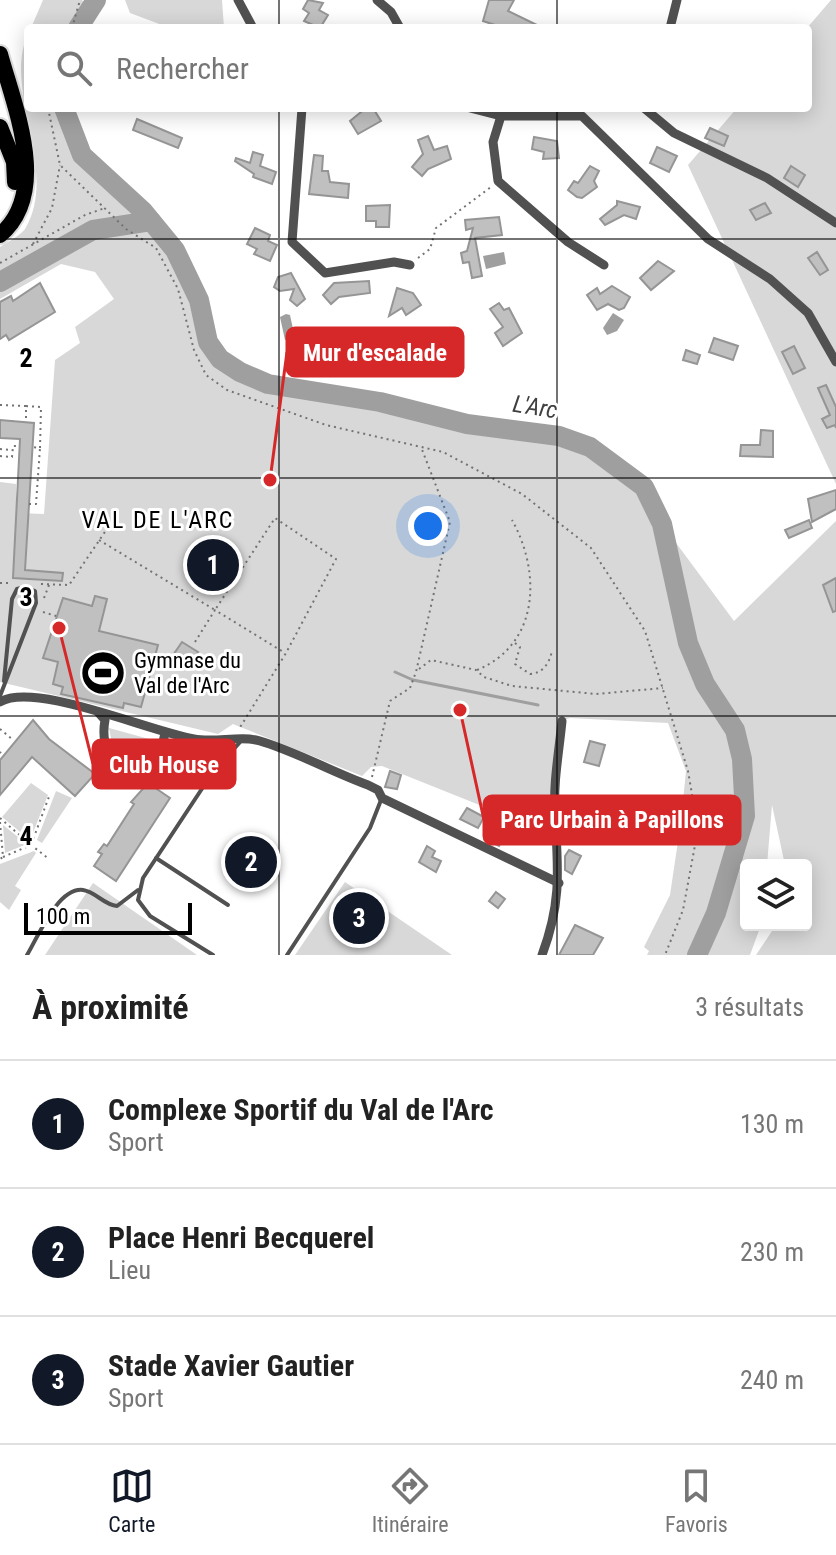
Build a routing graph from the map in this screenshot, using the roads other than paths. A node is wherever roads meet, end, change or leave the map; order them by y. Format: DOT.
graph roads {
  1 [pos="238,0"];
  2 [pos="377,0"];
  3 [pos="677,0"];
  4 [pos="251,24"];
  5 [pos="398,24"];
  6 [pos="671,24"];
  7 [pos="0,54"];
  8 [pos="302,112"];
  9 [pos="505,112"];
  10 [pos="649,112"];
  11 [pos="0,127"];
  12 [pos="0,220"];
  13 [pos="836,223"];
  14 [pos="0,235"];
  15 [pos="410,265"];
  16 [pos="604,265"];
  17 [pos="836,362"];
  18 [pos="4,681"];
  19 [pos="0,696"];
  20 [pos="0,702"];
  21 [pos="98,712"];
  22 [pos="562,721"];
  23 [pos="165,733"];
  24 [pos="244,739"];
  25 [pos="199,740"];
  26 [pos="213,772"];
  27 [pos="135,780"];
  28 [pos="191,780"];
  29 [pos="382,798"];
  30 [pos="156,858"];
  31 [pos="559,883"];
  32 [pos="138,890"];
  33 [pos="228,905"];
  34 [pos="27,955"];
  35 [pos="212,955"];
  36 [pos="287,955"];
  37 [pos="542,955"];
  1 -- 4 [label="street"];
  2 -- 5 [label="street"];
  3 -- 6 [label="street"];
  7 -- 14 [label="highway"];
  8 -- 15 [label="street"];
  9 -- 16 [label="street"];
  9 -- 17 [label="street"];
  10 -- 13 [label="street"];
  11 -- 12 [label="highway"];
  18 -- 18 [label="lane"];
  18 -- 19 [label="lane"];
  20 -- 21 [label="street"];
  21 -- 23 [label="street"];
  21 -- 23 [label="street"];
  22 -- 31 [label="street"];
  23 -- 25 [label="street"];
  24 -- 25 [label="street"];
  24 -- 26 [label="lane"];
  24 -- 29 [label="street"];
  25 -- 26 [label="lane"];
  26 -- 30 [label="lane"];
  27 -- 28 [label="lane"];
  29 -- 31 [label="street"];
  29 -- 36 [label="lane"];
  30 -- 32 [label="lane"];
  30 -- 33 [label="lane"];
  31 -- 37 [label="street"];
  32 -- 34 [label="lane"];
  32 -- 35 [label="lane"];
}
